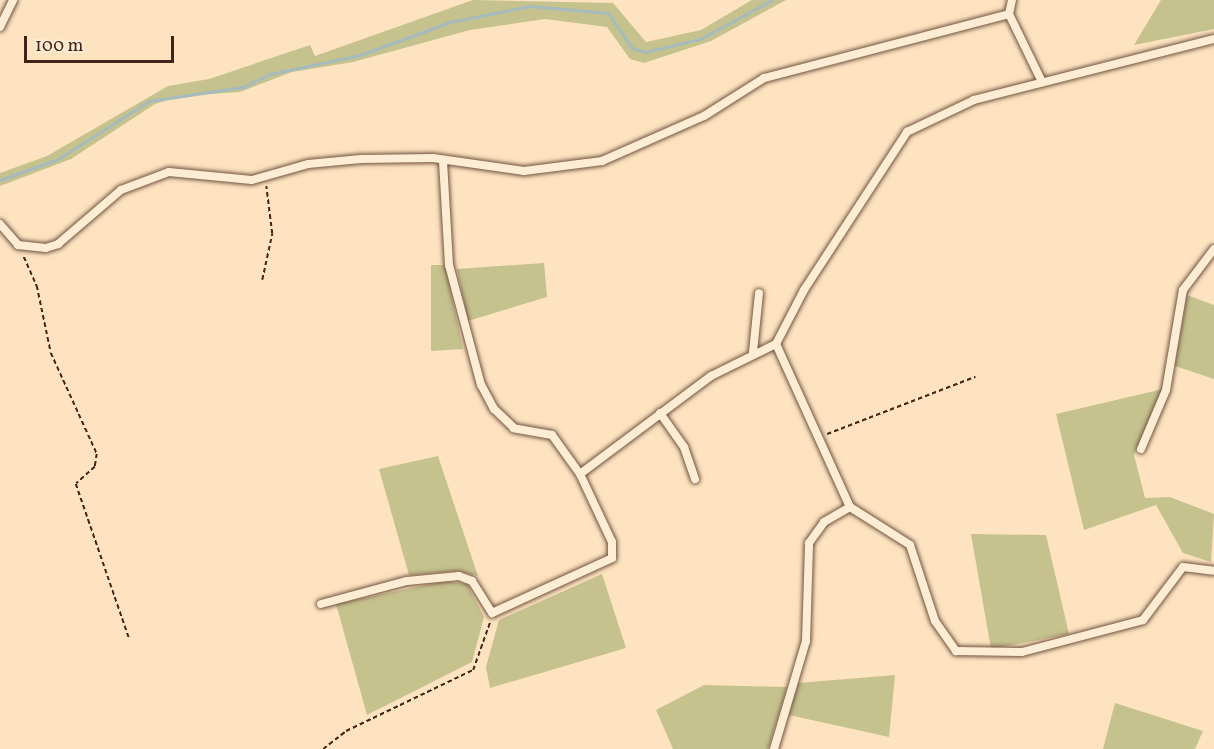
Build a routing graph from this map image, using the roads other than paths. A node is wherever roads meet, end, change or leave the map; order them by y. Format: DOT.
graph roads {
  1 [pos="13,0"];
  2 [pos="1012,0"];
  3 [pos="1009,14"];
  4 [pos="0,27"];
  5 [pos="1214,39"];
  6 [pos="1042,82"];
  7 [pos="443,161"];
  8 [pos="0,224"];
  9 [pos="1214,249"];
  10 [pos="759,293"];
  11 [pos="776,344"];
  12 [pos="753,352"];
  13 [pos="660,413"];
  14 [pos="1141,449"];
  15 [pos="579,474"];
  16 [pos="695,478"];
  17 [pos="850,507"];
  18 [pos="1214,571"];
  19 [pos="321,604"];
  20 [pos="774,749"];
  1 -- 4 [label="street"];
  2 -- 3 [label="street"];
  3 -- 6 [label="street"];
  3 -- 7 [label="street"];
  5 -- 6 [label="street"];
  6 -- 11 [label="street"];
  7 -- 8 [label="street"];
  7 -- 15 [label="street"];
  9 -- 14 [label="street"];
  10 -- 12 [label="street"];
  11 -- 12 [label="street"];
  11 -- 17 [label="street"];
  12 -- 13 [label="street"];
  13 -- 15 [label="street"];
  13 -- 16 [label="street"];
  15 -- 19 [label="street"];
  17 -- 18 [label="street"];
  17 -- 20 [label="street"];
}
